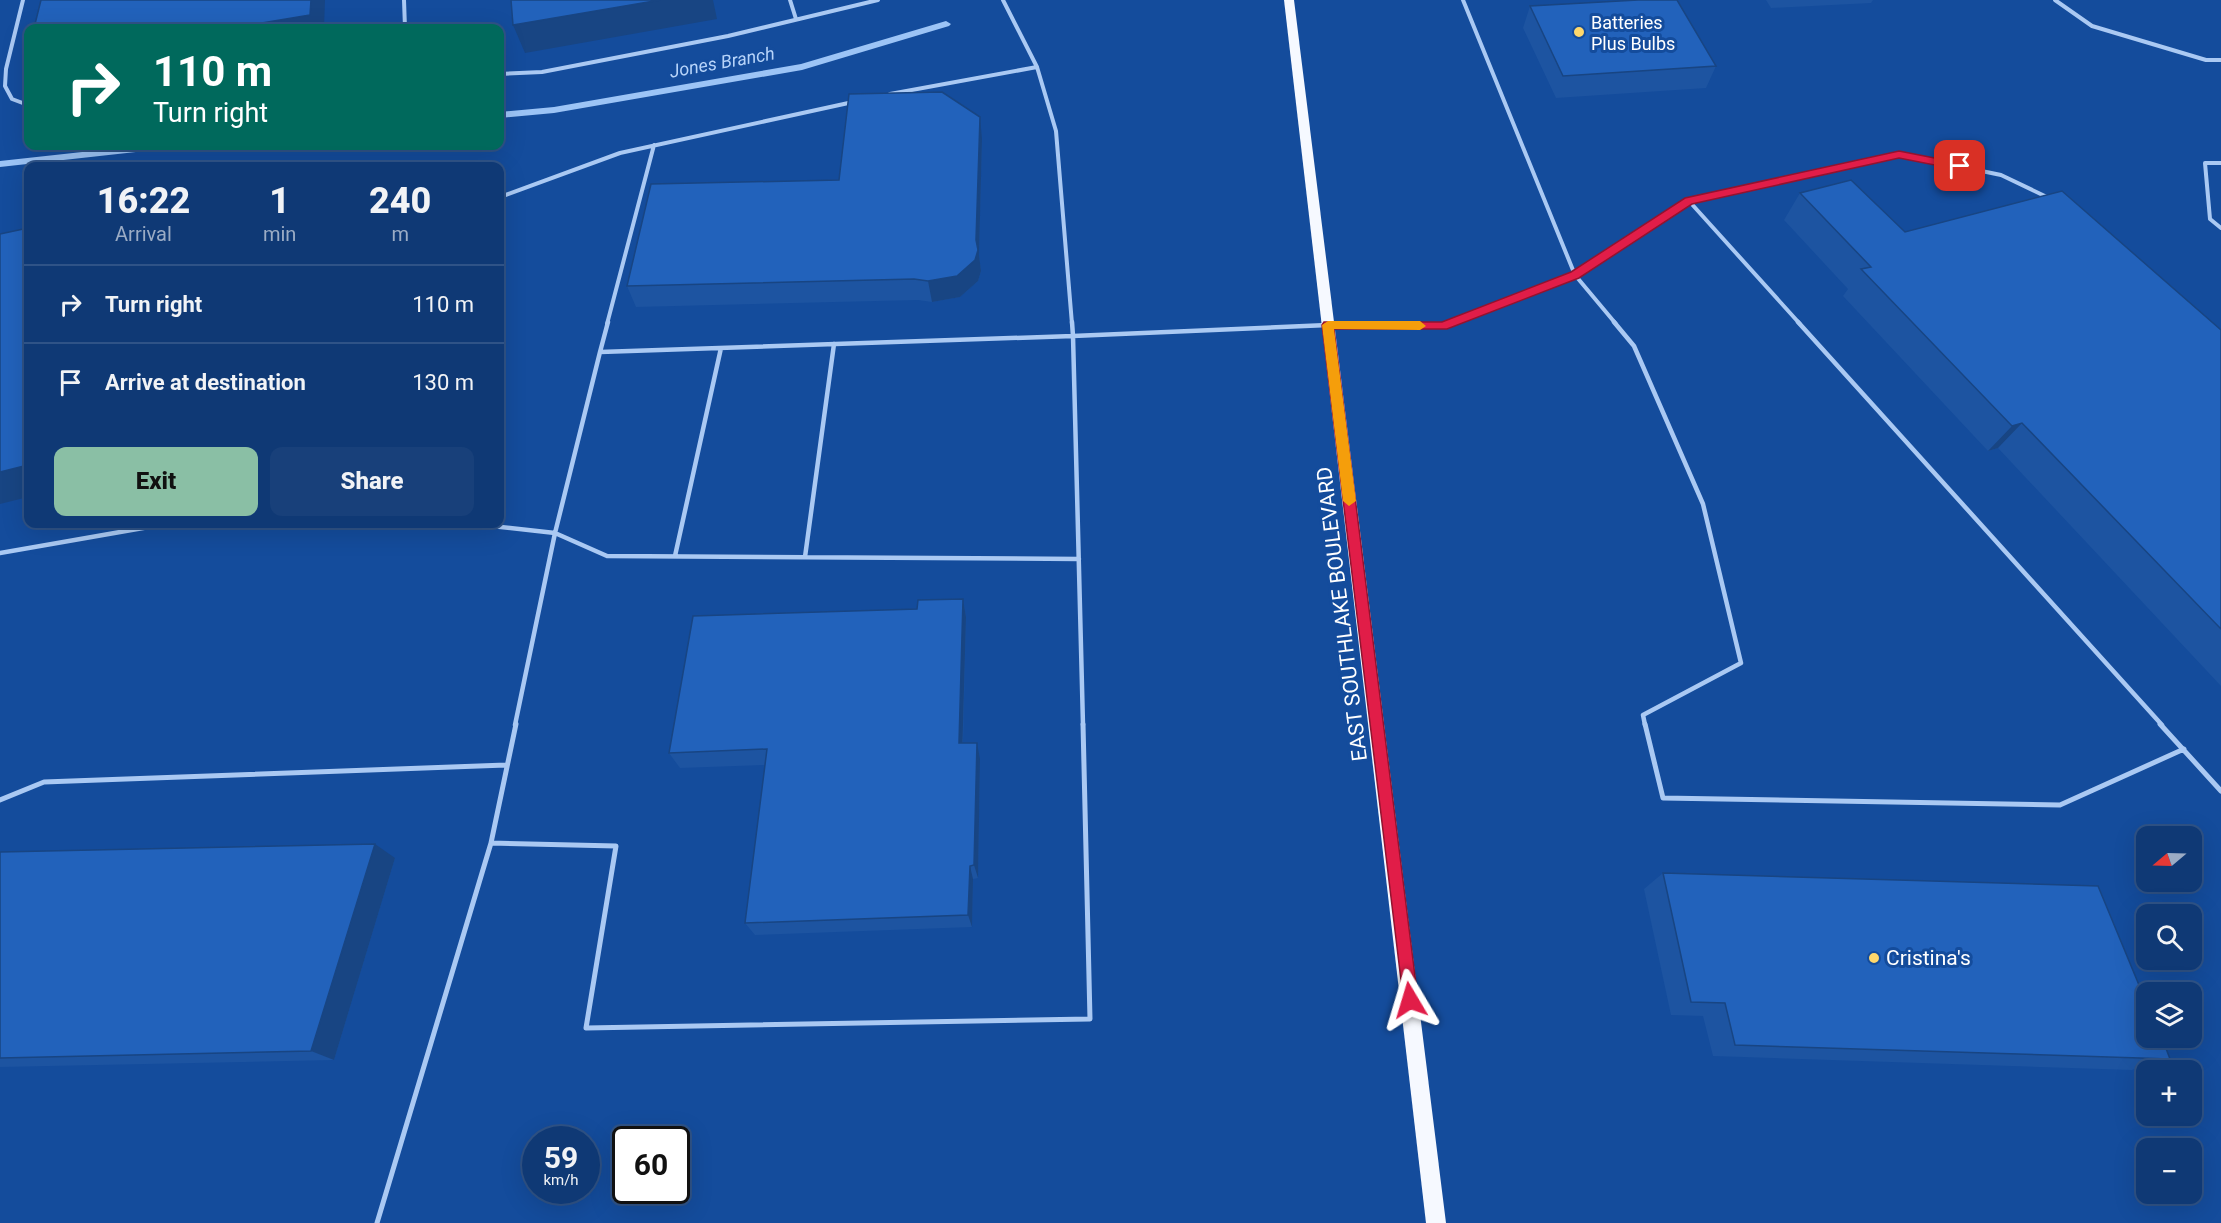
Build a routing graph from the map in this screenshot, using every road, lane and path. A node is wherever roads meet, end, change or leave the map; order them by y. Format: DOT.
graph roads {
  1 [pos="23,0"];
  2 [pos="404,0"];
  3 [pos="790,0"];
  4 [pos="879,0"];
  5 [pos="1003,0"];
  6 [pos="1289,0"];
  7 [pos="1462,0"];
  8 [pos="2055,0"];
  9 [pos="796,19"];
  10 [pos="405,24"];
  11 [pos="2221,60"];
  12 [pos="1037,67"];
  13 [pos="504,74"];
  14 [pos="2,81"];
  15 [pos="886,95"];
  16 [pos="863,100"];
  17 [pos="24,104"];
  18 [pos="654,145"];
  19 [pos="2221,163"];
  20 [pos="504,196"];
  21 [pos="2050,198"];
  22 [pos="1689,201"];
  23 [pos="2221,228"];
  24 [pos="1575,275"];
  25 [pos="1328,325"];
  26 [pos="1073,336"];
  27 [pos="834,344"];
  28 [pos="721,348"];
  29 [pos="600,352"];
  30 [pos="504,527"];
  31 [pos="143,528"];
  32 [pos="555,533"];
  33 [pos="0,553"];
  34 [pos="675,556"];
  35 [pos="806,557"];
  36 [pos="1079,559"];
  37 [pos="2184,749"];
  38 [pos="506,765"];
  39 [pos="2221,791"];
  40 [pos="0,800"];
  41 [pos="491,843"];
  42 [pos="377,1223"];
  43 [pos="1436,1223"];
  1 -- 14 [label="lane"];
  2 -- 10 [label="lane"];
  3 -- 9 [label="lane"];
  4 -- 9 [label="lane"];
  5 -- 12 [label="lane"];
  6 -- 25 [label="main road, EAST SOUTHLAKE BOULEVARD"];
  7 -- 24 [label="lane"];
  8 -- 11 [label="lane"];
  9 -- 13 [label="lane"];
  12 -- 15 [label="lane"];
  12 -- 26 [label="lane"];
  14 -- 17 [label="lane"];
  16 -- 18 [label="lane"];
  18 -- 20 [label="lane"];
  18 -- 29 [label="lane"];
  19 -- 23 [label="lane"];
  21 -- 22 [label="lane"];
  22 -- 24 [label="lane"];
  22 -- 37 [label="lane"];
  24 -- 25 [label="lane"];
  24 -- 37 [label="lane"];
  25 -- 26 [label="lane"];
  25 -- 43 [label="main road, EAST SOUTHLAKE BOULEVARD"];
  26 -- 27 [label="lane"];
  26 -- 36 [label="lane"];
  27 -- 28 [label="lane"];
  27 -- 35 [label="lane"];
  28 -- 29 [label="lane"];
  28 -- 34 [label="lane"];
  29 -- 32 [label="lane"];
  30 -- 32 [label="lane"];
  31 -- 33 [label="lane"];
  32 -- 34 [label="lane"];
  32 -- 38 [label="lane"];
  34 -- 35 [label="lane"];
  35 -- 36 [label="lane"];
  36 -- 41 [label="lane"];
  37 -- 39 [label="lane"];
  38 -- 40 [label="lane"];
  38 -- 41 [label="lane"];
  41 -- 42 [label="lane"];
}
